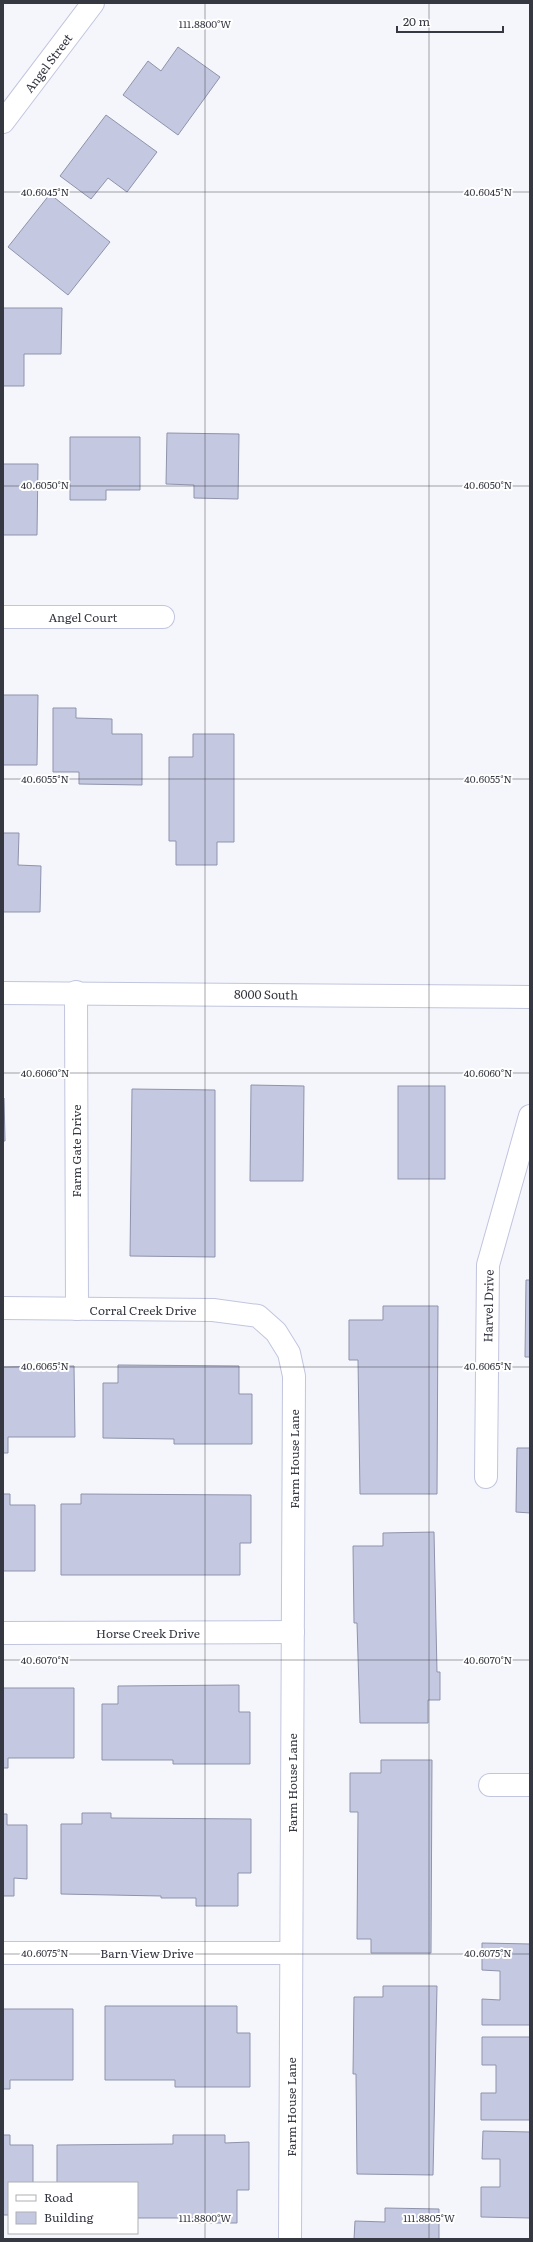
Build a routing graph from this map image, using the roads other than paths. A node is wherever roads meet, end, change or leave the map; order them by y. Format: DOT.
graph roads {
  1 [pos="93,3"];
  2 [pos="3,122"];
  3 [pos="3,617"];
  4 [pos="163,617"];
  5 [pos="3,992"];
  6 [pos="76,992"];
  7 [pos="530,996"];
  8 [pos="530,1116"];
  9 [pos="3,1308"];
  10 [pos="77,1309"];
  11 [pos="276,1332"];
  12 [pos="486,1477"];
  13 [pos="293,1632"];
  14 [pos="3,1633"];
  15 [pos="530,1784"];
  16 [pos="490,1785"];
  17 [pos="3,1953"];
  18 [pos="292,1953"];
  19 [pos="290,2239"];
  1 -- 2 [label="street, Angel Street"];
  3 -- 4 [label="street, Angel Court"];
  5 -- 6 [label="street, 8000 South"];
  6 -- 7 [label="street, 8000 South"];
  6 -- 10 [label="street, Farm Gate Drive"];
  8 -- 12 [label="street, Harvel Drive"];
  9 -- 10 [label="street, Corral Creek Drive"];
  10 -- 11 [label="street, Corral Creek Drive"];
  11 -- 13 [label="street, Farm House Lane"];
  13 -- 14 [label="street, Horse Creek Drive"];
  13 -- 18 [label="street, Farm House Lane"];
  15 -- 16 [label="street"];
  17 -- 18 [label="street, Barn View Drive"];
  18 -- 19 [label="street, Farm House Lane"];
}
